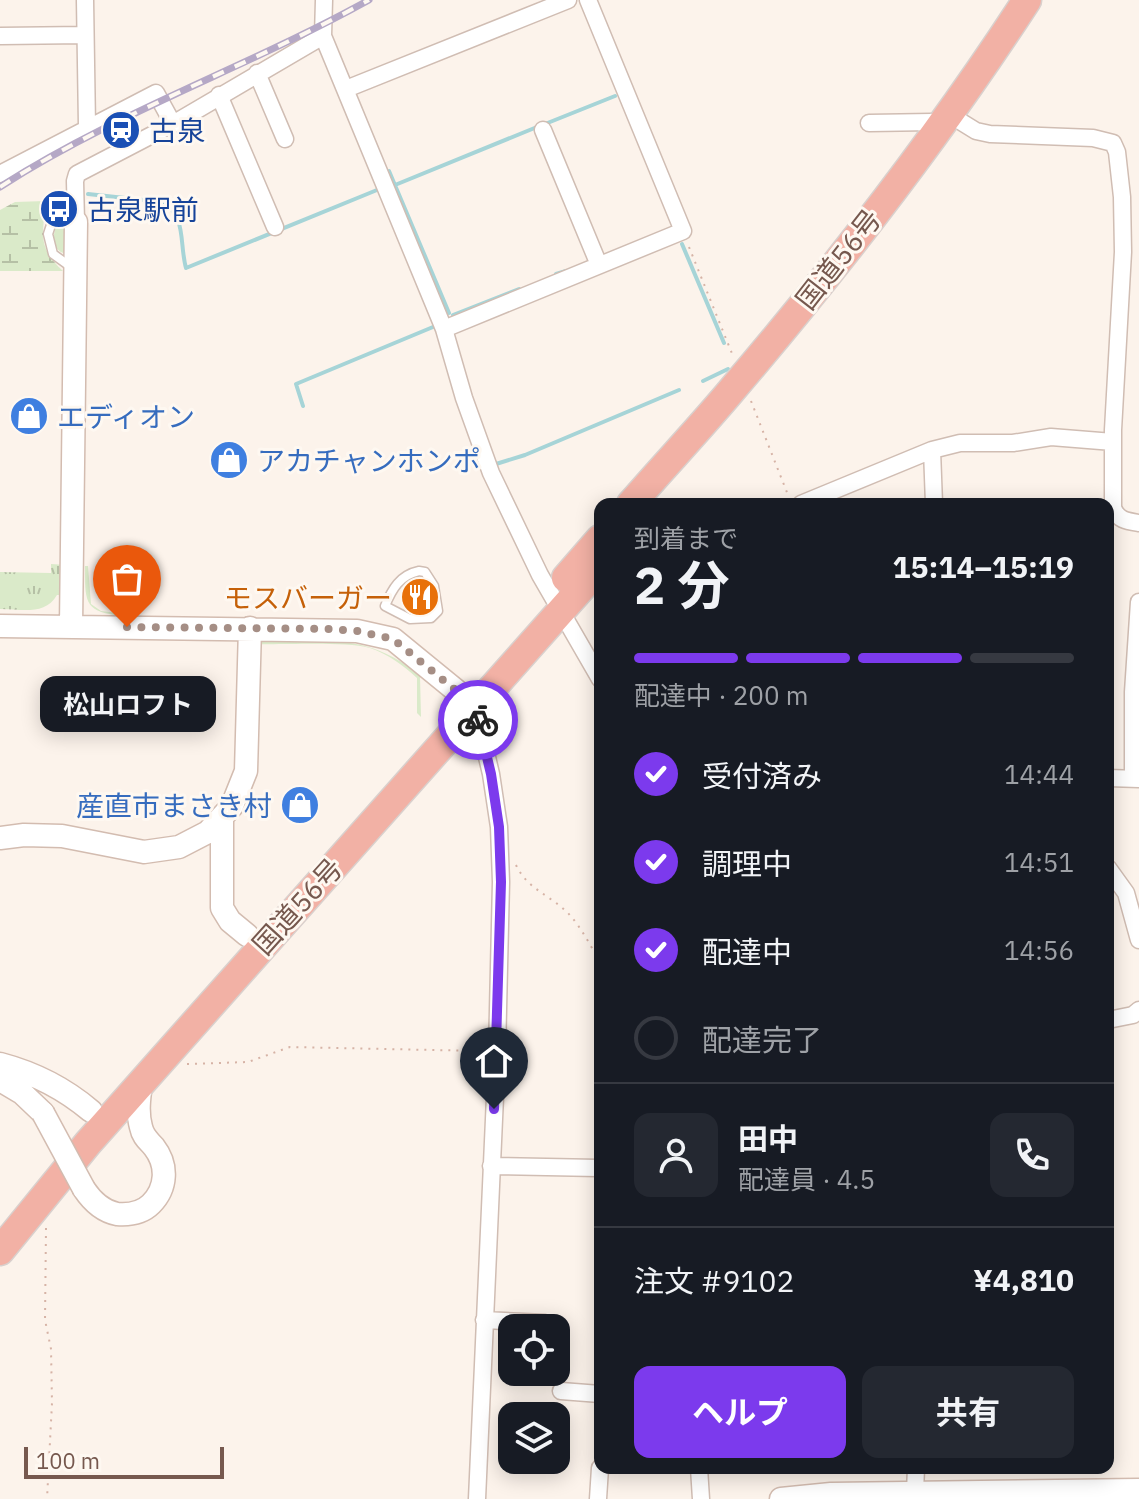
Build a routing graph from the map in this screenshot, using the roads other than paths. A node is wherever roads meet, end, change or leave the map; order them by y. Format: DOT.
graph roads {
  1 [pos="85,0"];
  2 [pos="324,0"];
  3 [pos="568,0"];
  4 [pos="588,0"];
  5 [pos="1027,0"];
  6 [pos="1049,0"];
  7 [pos="85,35"];
  8 [pos="0,36"];
  9 [pos="323,36"];
  10 [pos="257,73"];
  11 [pos="346,89"];
  12 [pos="219,95"];
  13 [pos="869,123"];
  14 [pos="951,123"];
  15 [pos="173,124"];
  16 [pos="87,126"];
  17 [pos="543,130"];
  18 [pos="285,139"];
  19 [pos="0,174"];
  20 [pos="76,222"];
  21 [pos="275,227"];
  22 [pos="599,265"];
  23 [pos="444,329"];
  24 [pos="745,388"];
  25 [pos="1113,442"];
  26 [pos="932,450"];
  27 [pos="637,498"];
  28 [pos="661,498"];
  29 [pos="816,498"];
  30 [pos="934,498"];
  31 [pos="1113,498"];
  32 [pos="1114,510"];
  33 [pos="1139,523"];
  34 [pos="594,563"];
  35 [pos="1139,602"];
  36 [pos="556,603"];
  37 [pos="385,606"];
  38 [pos="0,626"];
  39 [pos="71,626"];
  40 [pos="250,628"];
  41 [pos="594,669"];
  42 [pos="469,700"];
  43 [pos="1114,778"];
  44 [pos="1136,779"];
  45 [pos="222,820"];
  46 [pos="0,838"];
  47 [pos="1114,876"];
  48 [pos="247,935"];
  49 [pos="1139,940"];
  50 [pos="1139,1010"];
  51 [pos="1114,1019"];
  52 [pos="0,1064"];
  53 [pos="141,1084"];
  54 [pos="1,1089"];
  55 [pos="91,1111"];
  56 [pos="144,1137"];
  57 [pos="88,1143"];
  58 [pos="491,1166"];
  59 [pos="594,1168"];
  60 [pos="0,1221"];
  61 [pos="0,1251"];
  62 [pos="484,1320"];
  63 [pos="498,1321"];
  64 [pos="561,1391"];
  65 [pos="594,1394"];
  66 [pos="600,1474"];
  67 [pos="699,1474"];
  68 [pos="916,1474"];
  69 [pos="1139,1490"];
  70 [pos="915,1492"];
  71 [pos="477,1499"];
  72 [pos="598,1499"];
  73 [pos="701,1499"];
  74 [pos="781,1499"];
  1 -- 7 [label="street"];
  2 -- 9 [label="street"];
  3 -- 11 [label="street"];
  4 -- 22 [label="street"];
  5 -- 14 [label="highway, 国道56号"];
  6 -- 14 [label="highway, 国道56号"];
  7 -- 8 [label="street"];
  7 -- 16 [label="street"];
  9 -- 10 [label="street"];
  9 -- 11 [label="street"];
  10 -- 12 [label="street"];
  10 -- 18 [label="street"];
  11 -- 23 [label="street"];
  12 -- 15 [label="street"];
  12 -- 21 [label="street"];
  13 -- 14 [label="street"];
  14 -- 24 [label="highway, 国道56号"];
  14 -- 25 [label="street"];
  15 -- 16 [label="street"];
  15 -- 20 [label="street"];
  16 -- 19 [label="street"];
  17 -- 22 [label="street"];
  20 -- 39 [label="street"];
  22 -- 23 [label="street"];
  23 -- 36 [label="street"];
  24 -- 27 [label="highway, 国道56号"];
  24 -- 28 [label="highway, 国道56号"];
  25 -- 26 [label="street"];
  25 -- 31 [label="street"];
  26 -- 29 [label="street"];
  26 -- 30 [label="street"];
  32 -- 33 [label="street"];
  34 -- 36 [label="highway, 国道56号"];
  35 -- 44 [label="street"];
  36 -- 41 [label="street"];
  36 -- 42 [label="highway, 国道56号"];
  37 -- 37 [label="lane"];
  38 -- 39 [label="street"];
  39 -- 40 [label="street"];
  40 -- 42 [label="street"];
  40 -- 45 [label="street"];
  42 -- 48 [label="highway, 国道56号"];
  42 -- 53 [label="highway, 国道56号"];
  42 -- 58 [label="street"];
  43 -- 44 [label="street"];
  45 -- 46 [label="street"];
  45 -- 48 [label="street"];
  47 -- 49 [label="street"];
  48 -- 55 [label="highway, 国道56号"];
  50 -- 51 [label="street"];
  52 -- 55 [label="street"];
  53 -- 56 [label="street"];
  53 -- 57 [label="highway, 国道56号"];
  54 -- 56 [label="street, bridge"];
  55 -- 60 [label="highway, 国道56号"];
  56 -- 57 [label="street"];
  57 -- 61 [label="highway, 国道56号"];
  58 -- 59 [label="street"];
  58 -- 62 [label="street"];
  62 -- 63 [label="street"];
  62 -- 71 [label="street"];
  64 -- 65 [label="street"];
  66 -- 72 [label="street"];
  67 -- 73 [label="street"];
  68 -- 70 [label="street"];
  69 -- 70 [label="street"];
  70 -- 74 [label="street"];
}
